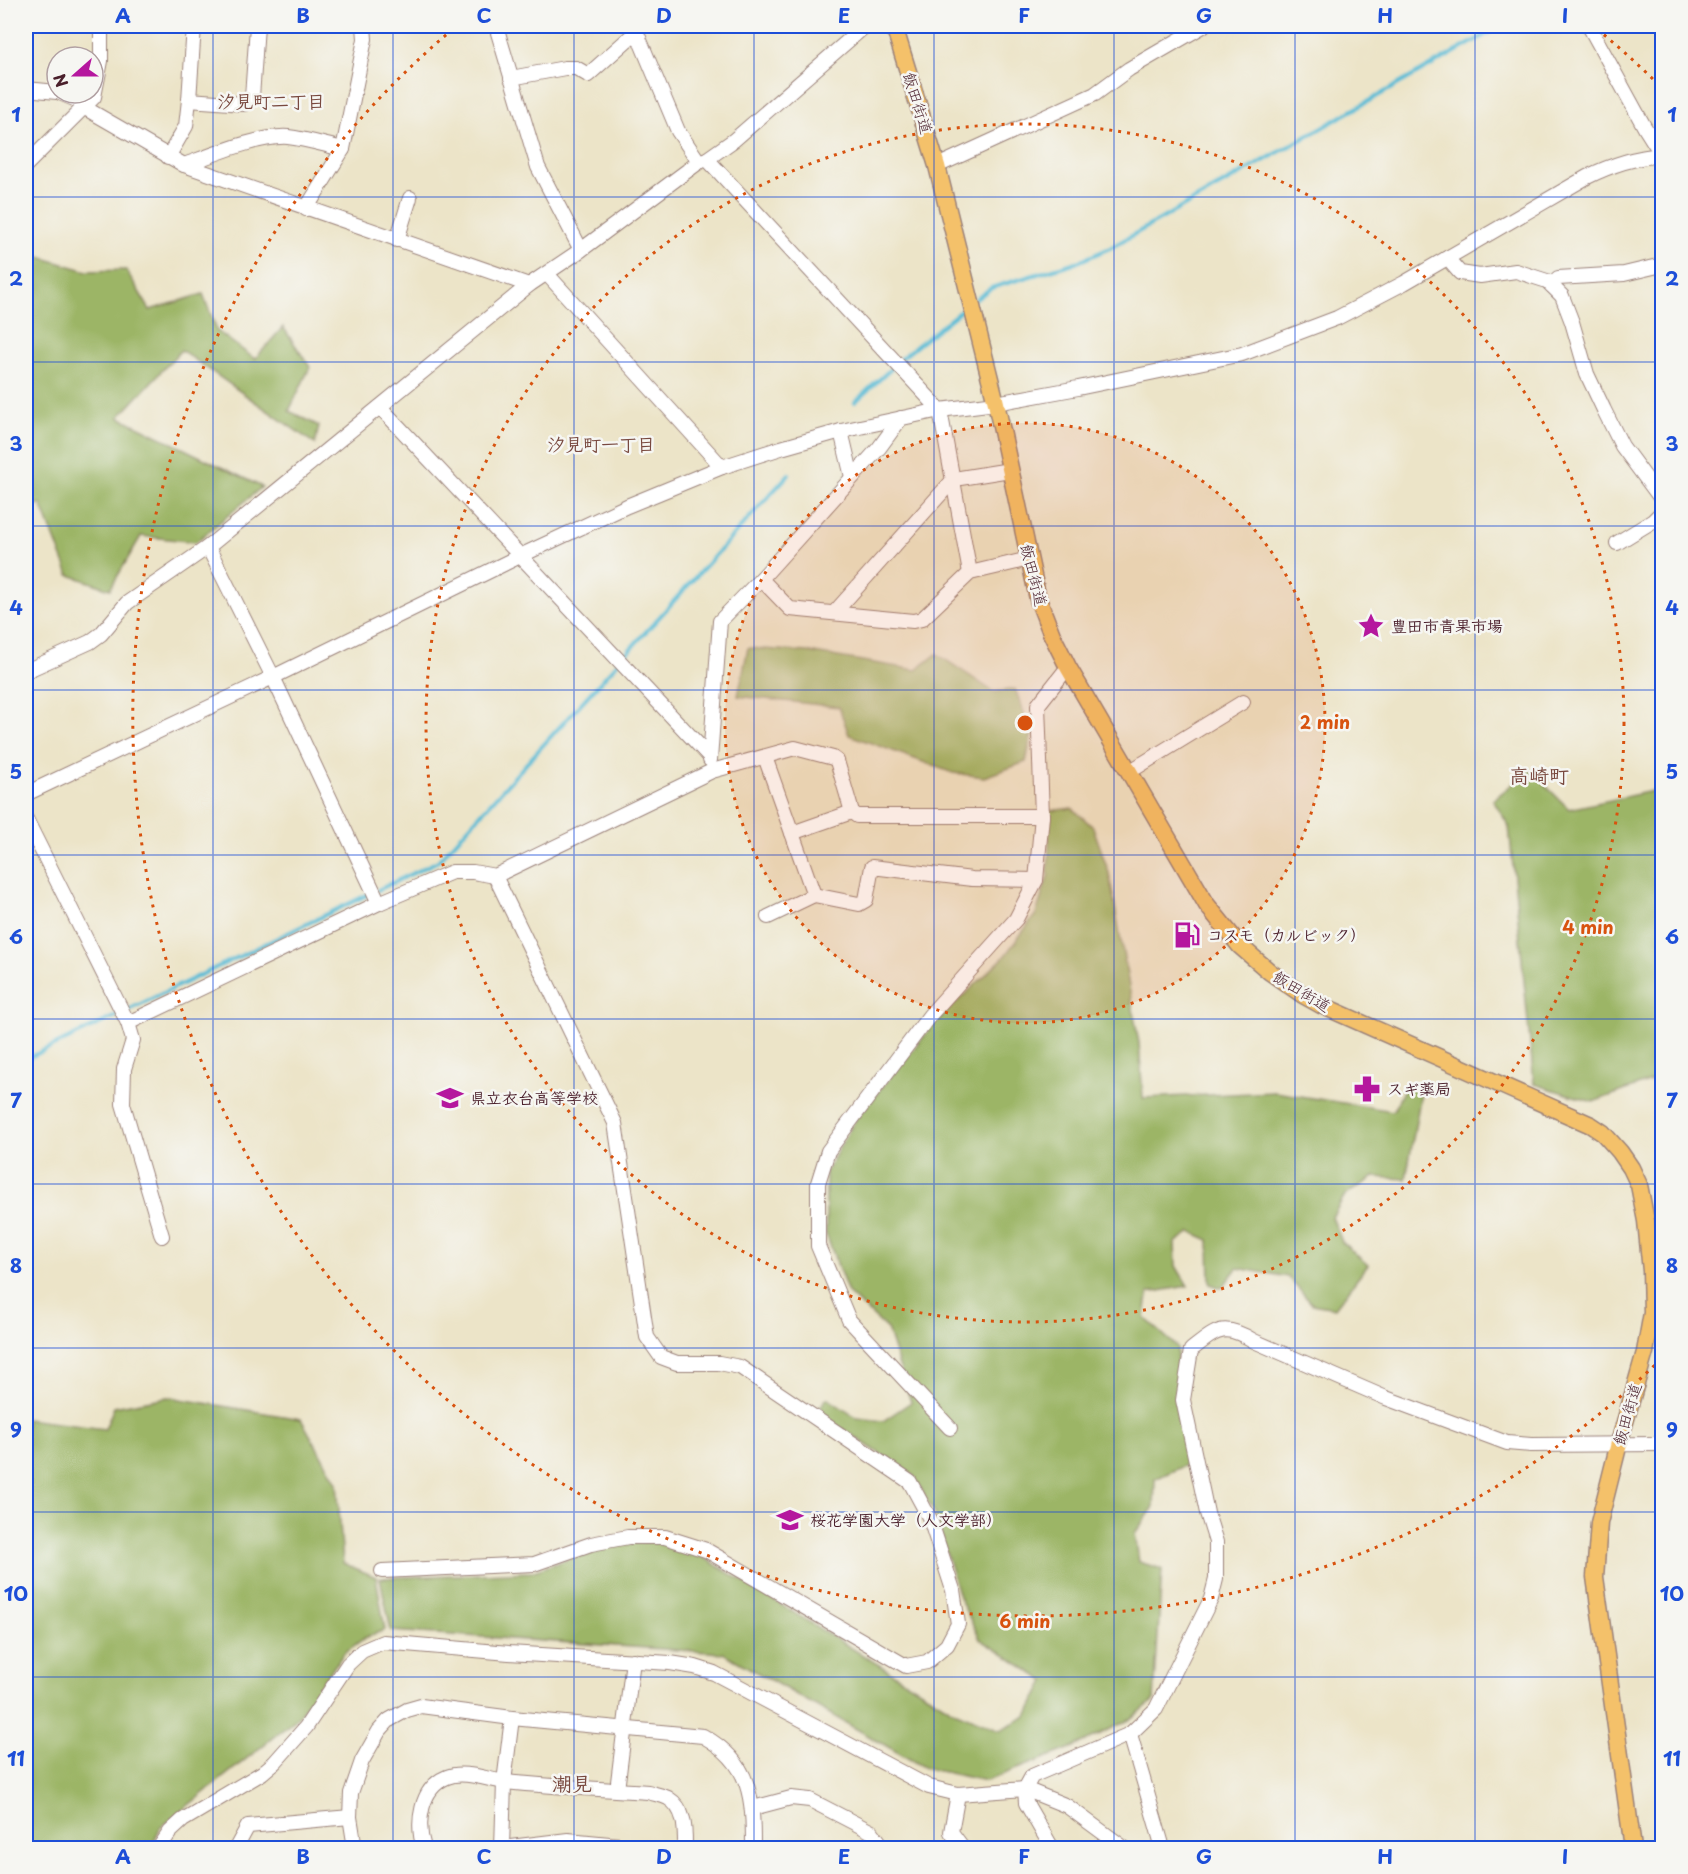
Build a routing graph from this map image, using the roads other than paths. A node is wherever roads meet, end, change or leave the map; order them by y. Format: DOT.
graph roads {
  1 [pos="101,26"];
  2 [pos="194,26"];
  3 [pos="257,26"];
  4 [pos="364,26"];
  5 [pos="496,26"];
  6 [pos="865,26"];
  7 [pos="894,26"];
  8 [pos="1203,26"];
  9 [pos="1589,26"];
  10 [pos="635,29"];
  11 [pos="511,78"];
  12 [pos="26,89"];
  13 [pos="45,91"];
  14 [pos="189,100"];
  15 [pos="82,105"];
  16 [pos="85,108"];
  17 [pos="343,149"];
  18 [pos="1662,155"];
  19 [pos="168,157"];
  20 [pos="703,160"];
  21 [pos="26,165"];
  22 [pos="184,165"];
  23 [pos="937,166"];
  24 [pos="410,198"];
  25 [pos="306,208"];
  26 [pos="397,240"];
  27 [pos="581,250"];
  28 [pos="1447,258"];
  29 [pos="1662,265"];
  30 [pos="547,274"];
  31 [pos="529,285"];
  32 [pos="1552,286"];
  33 [pos="996,403"];
  34 [pos="380,407"];
  35 [pos="940,410"];
  36 [pos="901,418"];
  37 [pos="841,431"];
  38 [pos="722,467"];
  39 [pos="1010,470"];
  40 [pos="852,477"];
  41 [pos="954,479"];
  42 [pos="1662,500"];
  43 [pos="1662,512"];
  44 [pos="1617,543"];
  45 [pos="208,547"];
  46 [pos="520,556"];
  47 [pos="1029,559"];
  48 [pos="970,573"];
  49 [pos="761,579"];
  50 [pos="834,613"];
  51 [pos="1068,668"];
  52 [pos="26,671"];
  53 [pos="273,677"];
  54 [pos="1243,702"];
  55 [pos="710,757"];
  56 [pos="765,757"];
  57 [pos="712,771"];
  58 [pos="1130,772"];
  59 [pos="26,794"];
  60 [pos="852,812"];
  61 [pos="1042,816"];
  62 [pos="26,819"];
  63 [pos="792,833"];
  64 [pos="495,876"];
  65 [pos="1036,880"];
  66 [pos="814,896"];
  67 [pos="379,903"];
  68 [pos="768,917"];
  69 [pos="128,1023"];
  70 [pos="162,1236"];
  71 [pos="950,1428"];
  72 [pos="1619,1443"];
  73 [pos="1662,1444"];
  74 [pos="382,1571"];
  75 [pos="633,1660"];
  76 [pos="512,1718"];
  77 [pos="626,1729"];
  78 [pos="1130,1734"];
  79 [pos="504,1782"];
  80 [pos="1025,1789"];
  81 [pos="617,1790"];
  82 [pos="958,1794"];
  83 [pos="753,1808"];
  84 [pos="351,1817"];
  85 [pos="159,1848"];
  86 [pos="236,1848"];
  87 [pos="355,1848"];
  88 [pos="424,1848"];
  89 [pos="502,1848"];
  90 [pos="623,1848"];
  91 [pos="685,1848"];
  92 [pos="753,1848"];
  93 [pos="884,1848"];
  94 [pos="963,1848"];
  95 [pos="1052,1848"];
  96 [pos="1124,1848"];
  97 [pos="1163,1848"];
  98 [pos="1633,1848"];
  1 -- 16 [label="street"];
  2 -- 14 [label="street"];
  3 -- 14 [label="street"];
  4 -- 17 [label="street"];
  5 -- 11 [label="street"];
  6 -- 20 [label="street"];
  7 -- 23 [label="main road, 飯田街道"];
  8 -- 23 [label="street"];
  9 -- 18 [label="street"];
  10 -- 11 [label="street"];
  10 -- 20 [label="street"];
  11 -- 27 [label="street"];
  12 -- 13 [label="street"];
  14 -- 19 [label="street"];
  15 -- 16 [label="street"];
  16 -- 19 [label="street"];
  16 -- 21 [label="street"];
  17 -- 22 [label="street"];
  17 -- 25 [label="street"];
  18 -- 28 [label="street"];
  19 -- 22 [label="street"];
  20 -- 27 [label="street"];
  20 -- 35 [label="street"];
  22 -- 25 [label="street"];
  23 -- 33 [label="main road, 飯田街道"];
  24 -- 26 [label="street"];
  25 -- 26 [label="street"];
  26 -- 31 [label="street"];
  27 -- 30 [label="street"];
  28 -- 32 [label="street"];
  28 -- 33 [label="street"];
  29 -- 32 [label="street"];
  30 -- 31 [label="street"];
  30 -- 38 [label="street"];
  31 -- 34 [label="street"];
  32 -- 42 [label="street"];
  33 -- 35 [label="street"];
  33 -- 39 [label="main road, 飯田街道"];
  34 -- 45 [label="street"];
  34 -- 46 [label="street"];
  35 -- 36 [label="street"];
  35 -- 41 [label="street"];
  36 -- 37 [label="street"];
  36 -- 40 [label="street"];
  37 -- 38 [label="street"];
  37 -- 40 [label="street"];
  38 -- 46 [label="street"];
  39 -- 41 [label="street"];
  39 -- 47 [label="main road, 飯田街道"];
  40 -- 49 [label="street"];
  41 -- 48 [label="street"];
  41 -- 50 [label="street"];
  43 -- 44 [label="street"];
  45 -- 52 [label="street"];
  45 -- 53 [label="street"];
  46 -- 53 [label="street"];
  46 -- 55 [label="street"];
  47 -- 48 [label="street"];
  47 -- 51 [label="main road, 飯田街道"];
  48 -- 50 [label="street"];
  49 -- 50 [label="street"];
  49 -- 55 [label="street"];
  51 -- 58 [label="main road, 飯田街道"];
  51 -- 61 [label="street"];
  53 -- 59 [label="street"];
  53 -- 67 [label="street"];
  54 -- 58 [label="street"];
  55 -- 57 [label="street"];
  56 -- 57 [label="street"];
  56 -- 60 [label="street"];
  56 -- 63 [label="street"];
  57 -- 64 [label="street"];
  58 -- 72 [label="main road, 飯田街道"];
  60 -- 61 [label="street"];
  60 -- 63 [label="street"];
  61 -- 65 [label="street"];
  62 -- 69 [label="street"];
  63 -- 66 [label="street"];
  64 -- 67 [label="street"];
  64 -- 74 [label="street"];
  65 -- 66 [label="street"];
  65 -- 71 [label="street"];
  66 -- 68 [label="street"];
  67 -- 69 [label="street"];
  69 -- 70 [label="street"];
  72 -- 73 [label="street"];
  72 -- 78 [label="street"];
  72 -- 98 [label="main road, 飯田街道"];
  75 -- 77 [label="street"];
  75 -- 82 [label="street"];
  75 -- 85 [label="street"];
  76 -- 77 [label="street"];
  76 -- 79 [label="street"];
  76 -- 84 [label="street"];
  77 -- 81 [label="street"];
  77 -- 83 [label="street"];
  78 -- 80 [label="street"];
  78 -- 97 [label="street"];
  79 -- 81 [label="street"];
  79 -- 88 [label="street"];
  79 -- 89 [label="street"];
  80 -- 82 [label="street"];
  80 -- 95 [label="street"];
  80 -- 96 [label="street"];
  81 -- 91 [label="street"];
  82 -- 94 [label="street"];
  83 -- 92 [label="street"];
  83 -- 93 [label="street"];
  84 -- 86 [label="street"];
  84 -- 87 [label="street"];
  89 -- 90 [label="street"];
}
